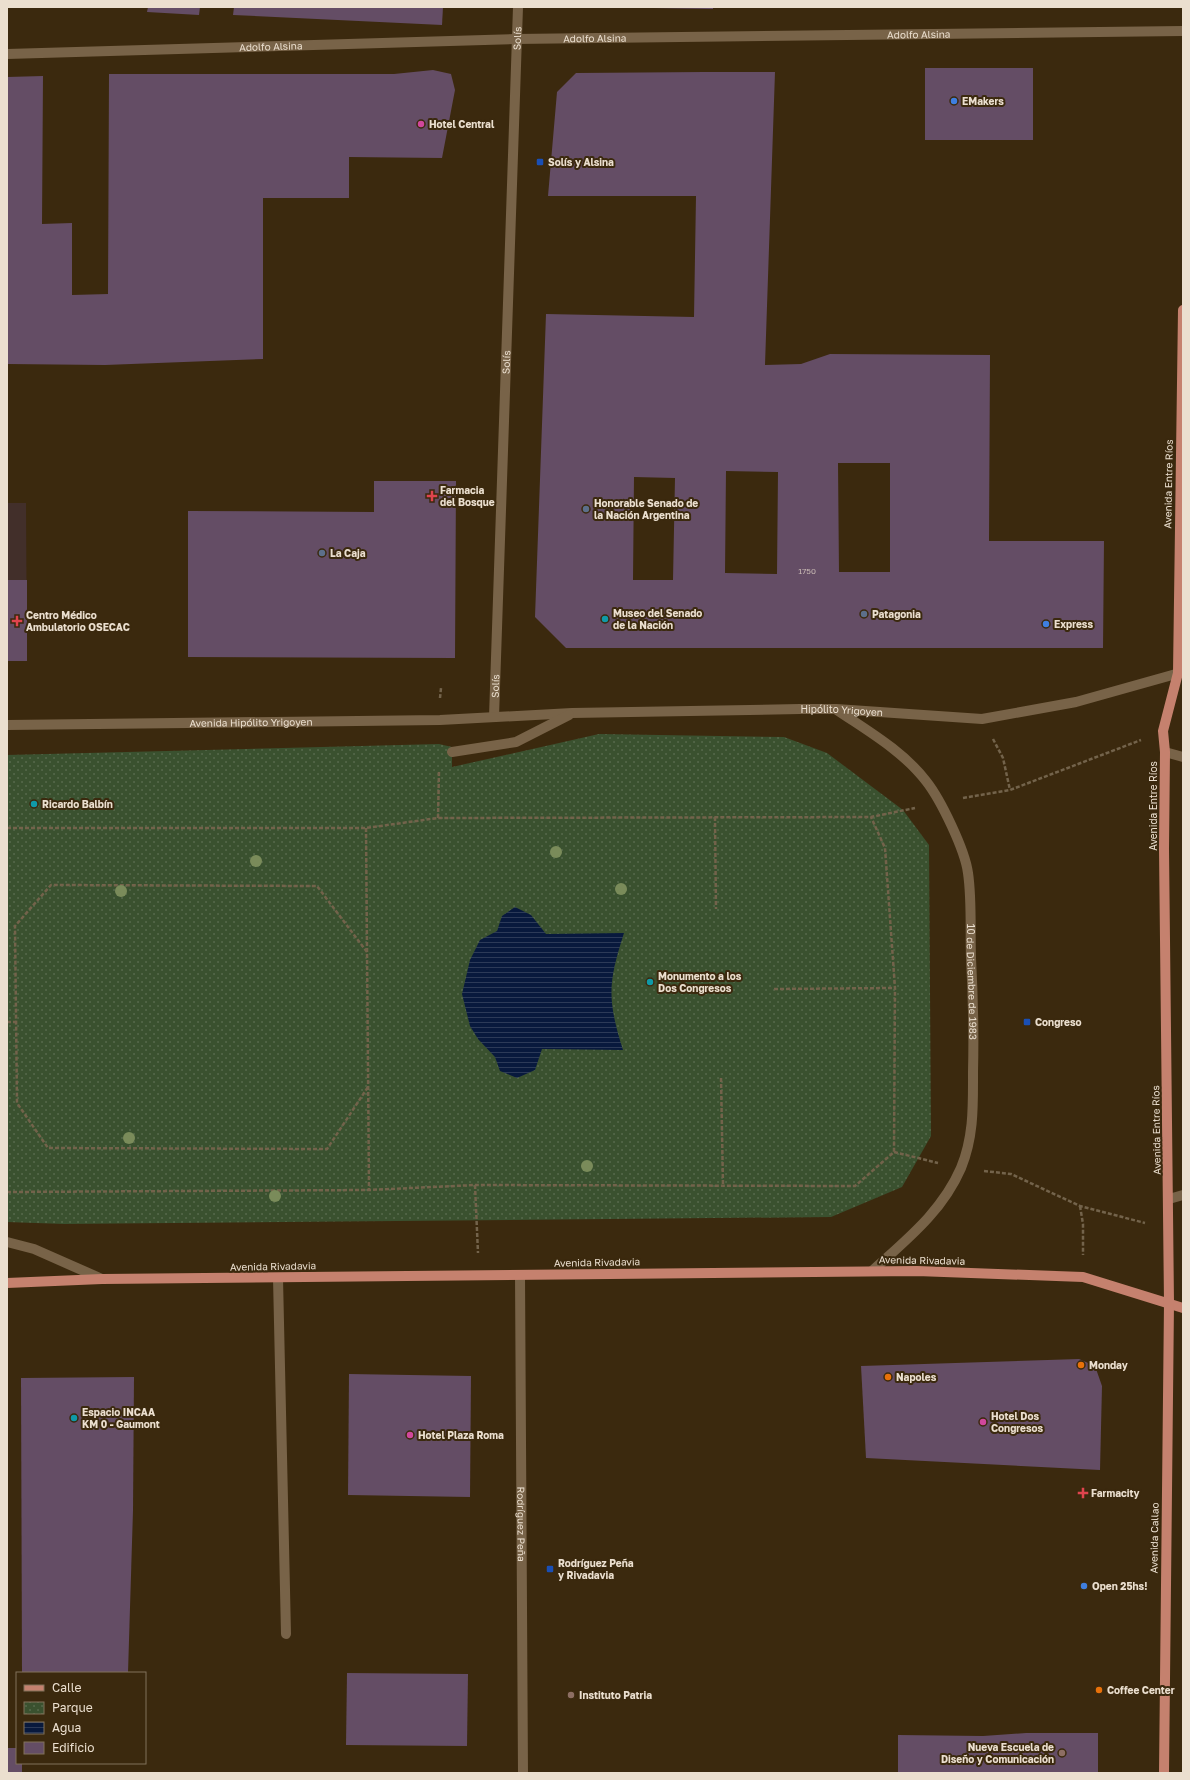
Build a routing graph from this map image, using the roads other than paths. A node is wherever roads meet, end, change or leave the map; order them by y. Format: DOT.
graph roads {
  1 [pos="518,7"];
  2 [pos="1183,31"];
  3 [pos="515,39"];
  4 [pos="7,54"];
  5 [pos="1183,310"];
  6 [pos="1180,672"];
  7 [pos="836,709"];
  8 [pos="572,713"];
  9 [pos="494,718"];
  10 [pos="7,725"];
  11 [pos="452,752"];
  12 [pos="1165,752"];
  13 [pos="1183,757"];
  14 [pos="1183,1195"];
  15 [pos="1169,1199"];
  16 [pos="7,1242"];
  17 [pos="872,1271"];
  18 [pos="520,1275"];
  19 [pos="278,1278"];
  20 [pos="102,1279"];
  21 [pos="7,1283"];
  22 [pos="1169,1303"];
  23 [pos="1183,1308"];
  24 [pos="286,1634"];
  25 [pos="523,1773"];
  26 [pos="1164,1773"];
  1 -- 3 [label="street, Solís"];
  2 -- 3 [label="street, Adolfo Alsina"];
  3 -- 4 [label="street, Adolfo Alsina"];
  3 -- 9 [label="street, Solís"];
  5 -- 6 [label="main road, Avenida Entre Ríos"];
  6 -- 7 [label="street, Hipólito Yrigoyen"];
  6 -- 12 [label="main road, Avenida Entre Ríos"];
  7 -- 8 [label="street, Hipólito Yrigoyen"];
  7 -- 17 [label="street, 10 de Diciembre de 1983"];
  8 -- 9 [label="street, Hipólito Yrigoyen"];
  8 -- 11 [label="street"];
  9 -- 10 [label="street, Avenida Hipólito Yrigoyen"];
  12 -- 13 [label="street"];
  12 -- 15 [label="main road, Avenida Entre Ríos"];
  14 -- 15 [label="street"];
  15 -- 22 [label="main road, Avenida Entre Ríos"];
  16 -- 20 [label="street"];
  17 -- 18 [label="main road, Avenida Rivadavia"];
  17 -- 22 [label="main road, Avenida Rivadavia"];
  18 -- 19 [label="main road, Avenida Rivadavia"];
  18 -- 25 [label="street, Rodríguez Peña"];
  19 -- 20 [label="main road, Avenida Rivadavia"];
  19 -- 24 [label="street"];
  20 -- 21 [label="main road, Avenida Rivadavia"];
  22 -- 23 [label="main road, Avenida Rivadavia"];
  22 -- 26 [label="main road, Avenida Callao"];
}
